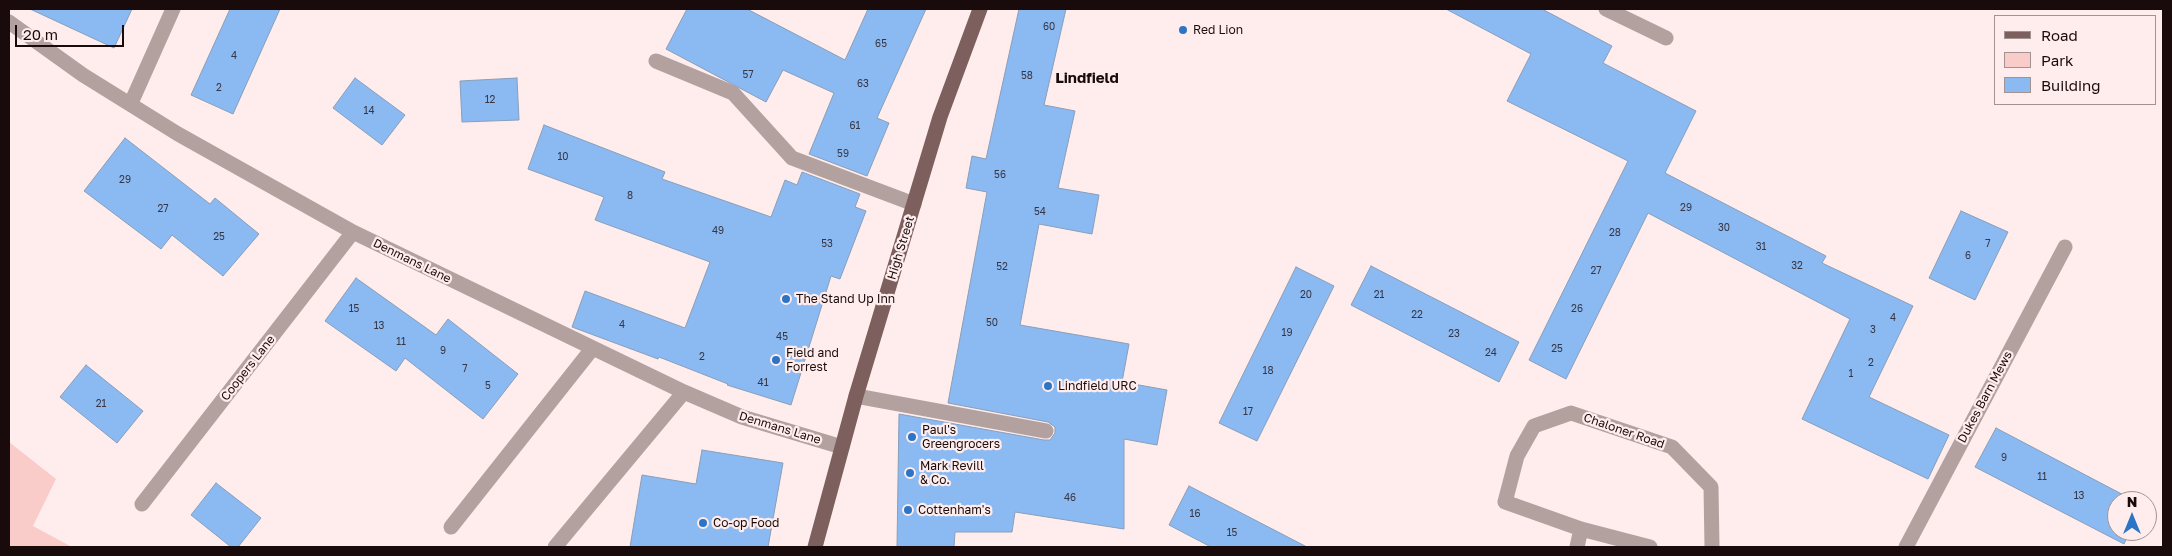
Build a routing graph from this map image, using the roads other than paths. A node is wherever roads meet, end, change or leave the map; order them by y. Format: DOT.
graph roads {
  1 [pos="173,9"];
  2 [pos="980,9"];
  3 [pos="1606,9"];
  4 [pos="9,22"];
  5 [pos="1666,38"];
  6 [pos="656,61"];
  7 [pos="131,103"];
  8 [pos="914,204"];
  9 [pos="354,232"];
  10 [pos="2065,248"];
  11 [pos="592,349"];
  12 [pos="684,392"];
  13 [pos="856,396"];
  14 [pos="1046,431"];
  15 [pos="842,447"];
  16 [pos="142,504"];
  17 [pos="451,527"];
  18 [pos="1581,528"];
  19 [pos="555,547"];
  20 [pos="815,547"];
  21 [pos="1577,547"];
  22 [pos="1650,547"];
  23 [pos="1712,547"];
  24 [pos="1906,547"];
  1 -- 7 [label="street"];
  2 -- 8 [label="main road, High Street"];
  3 -- 5 [label="street"];
  4 -- 7 [label="street, Denmans Lane"];
  6 -- 8 [label="street"];
  7 -- 9 [label="street, Denmans Lane"];
  8 -- 13 [label="main road, High Street"];
  9 -- 11 [label="street, Denmans Lane"];
  9 -- 16 [label="street, Coopers Lane"];
  10 -- 24 [label="street, Dukes Barn Mews"];
  11 -- 12 [label="street, Denmans Lane"];
  11 -- 17 [label="street"];
  12 -- 15 [label="street, Denmans Lane"];
  12 -- 19 [label="street"];
  13 -- 14 [label="street"];
  13 -- 15 [label="main road, High Street"];
  15 -- 20 [label="main road, High Street"];
  18 -- 21 [label="street"];
  18 -- 22 [label="street, Chaloner Road"];
  18 -- 23 [label="street, Chaloner Road"];
}
